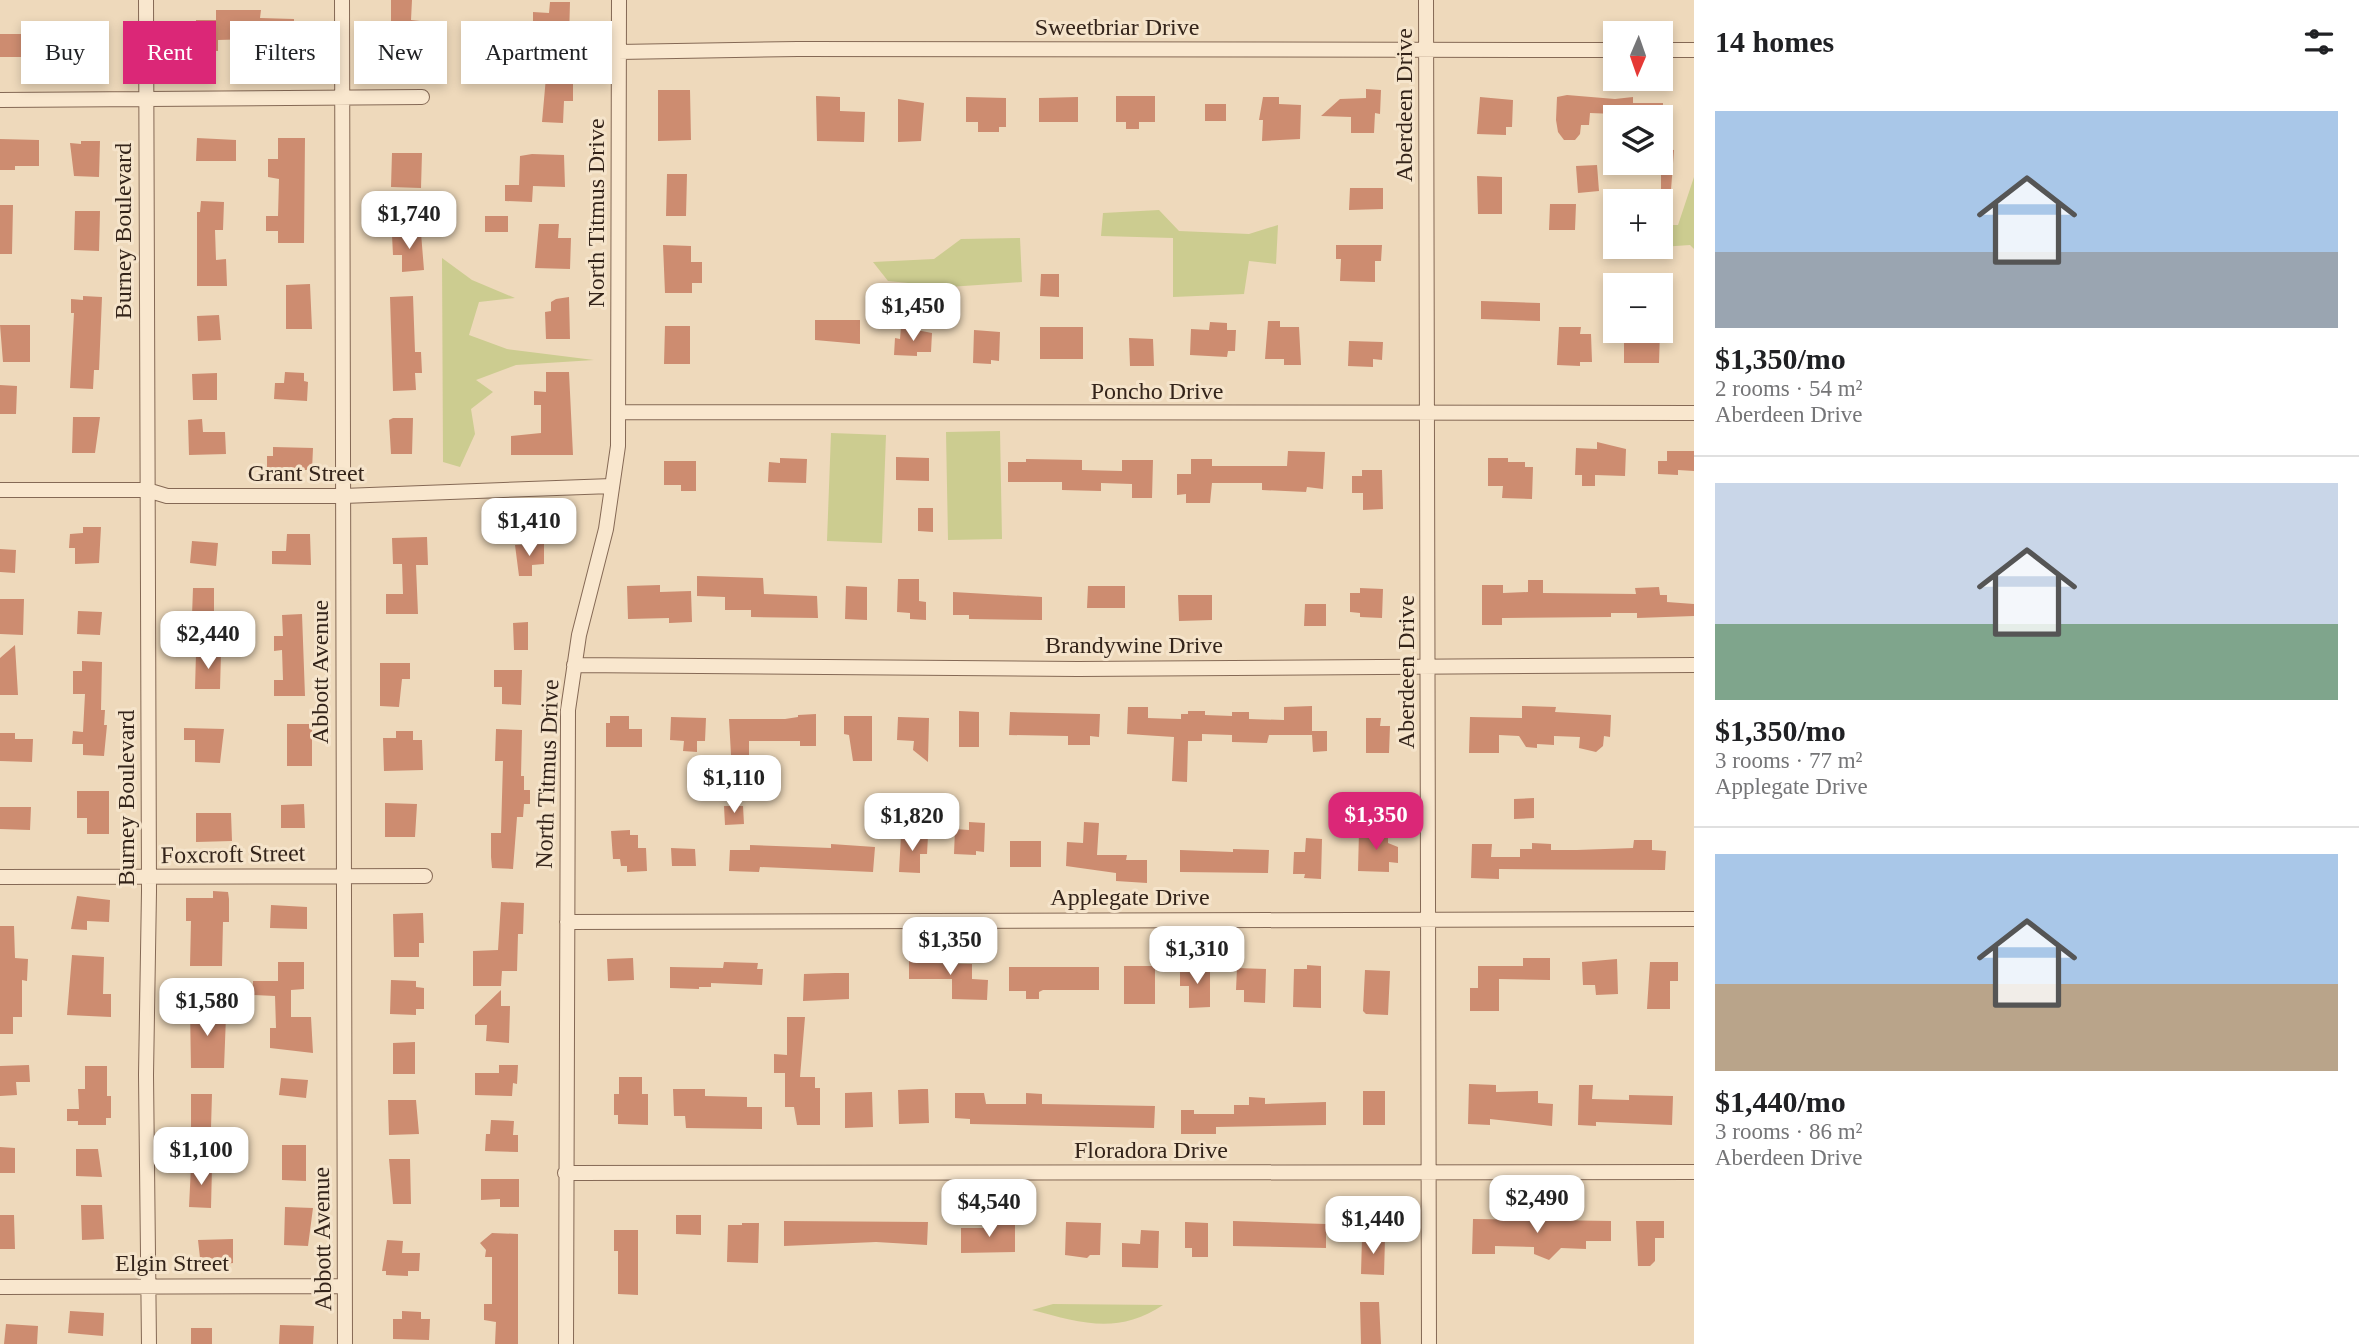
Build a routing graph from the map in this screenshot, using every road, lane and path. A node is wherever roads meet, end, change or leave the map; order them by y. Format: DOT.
graph roads {
  1 [pos="146,0"];
  2 [pos="342,0"];
  3 [pos="619,0"];
  4 [pos="1426,0"];
  5 [pos="1426,50"];
  6 [pos="1603,50"];
  7 [pos="1673,50"];
  8 [pos="1694,50"];
  9 [pos="618,52"];
  10 [pos="422,97"];
  11 [pos="145,98"];
  12 [pos="342,99"];
  13 [pos="0,100"];
  14 [pos="620,412"];
  15 [pos="1428,413"];
  16 [pos="1694,413"];
  17 [pos="612,486"];
  18 [pos="0,490"];
  19 [pos="147,490"];
  20 [pos="343,496"];
  21 [pos="574,665"];
  22 [pos="1694,665"];
  23 [pos="1428,666"];
  24 [pos="343,874"];
  25 [pos="425,876"];
  26 [pos="0,877"];
  27 [pos="147,878"];
  28 [pos="1430,919"];
  29 [pos="1694,919"];
  30 [pos="567,922"];
  31 [pos="1430,1172"];
  32 [pos="1694,1172"];
  33 [pos="565,1173"];
  34 [pos="149,1286"];
  35 [pos="344,1286"];
  36 [pos="0,1287"];
  37 [pos="149,1344"];
  38 [pos="345,1344"];
  39 [pos="566,1344"];
  40 [pos="1429,1344"];
  1 -- 11 [label="street, Burney Boulevard"];
  2 -- 12 [label="street, Abbott Avenue"];
  3 -- 9 [label="street, North Titmus Drive"];
  4 -- 5 [label="street, Aberdeen Drive"];
  5 -- 6 [label="street, Sweetbriar Drive"];
  5 -- 9 [label="street, Sweetbriar Drive"];
  5 -- 15 [label="street, Aberdeen Drive"];
  7 -- 8 [label="street"];
  9 -- 14 [label="street, North Titmus Drive"];
  10 -- 12 [label="street"];
  11 -- 12 [label="street"];
  11 -- 13 [label="street"];
  11 -- 19 [label="street, Burney Boulevard"];
  12 -- 20 [label="street, Abbott Avenue"];
  14 -- 15 [label="street, Poncho Drive"];
  14 -- 17 [label="street, North Titmus Drive"];
  15 -- 16 [label="street, Poncho Drive"];
  15 -- 23 [label="street, Aberdeen Drive"];
  17 -- 20 [label="street, Grant Street"];
  17 -- 21 [label="street, North Titmus Drive"];
  18 -- 19 [label="street, Grant Street"];
  19 -- 20 [label="street, Grant Street"];
  19 -- 27 [label="street, Burney Boulevard"];
  20 -- 24 [label="street, Abbott Avenue"];
  21 -- 23 [label="street, Brandywine Drive"];
  21 -- 30 [label="street, North Titmus Drive"];
  22 -- 23 [label="street, Brandywine Drive"];
  23 -- 28 [label="street, Aberdeen Drive"];
  24 -- 25 [label="street, Foxcroft Street"];
  24 -- 27 [label="street, Foxcroft Street"];
  24 -- 35 [label="street, Abbott Avenue"];
  26 -- 27 [label="street, Foxcroft Street"];
  27 -- 34 [label="street, Burney Boulevard"];
  28 -- 29 [label="street, Applegate Drive"];
  28 -- 30 [label="street, Applegate Drive"];
  28 -- 31 [label="street, Aberdeen Drive"];
  30 -- 33 [label="street, North Titmus Drive"];
  31 -- 32 [label="street, Floradora Drive"];
  31 -- 33 [label="street, Floradora Drive"];
  31 -- 40 [label="street, Aberdeen Drive"];
  33 -- 39 [label="street, North Titmus Drive"];
  34 -- 35 [label="street, Elgin Street"];
  34 -- 36 [label="street, Elgin Street"];
  34 -- 37 [label="street, Burney Boulevard"];
  35 -- 38 [label="street, Abbott Avenue"];
}
